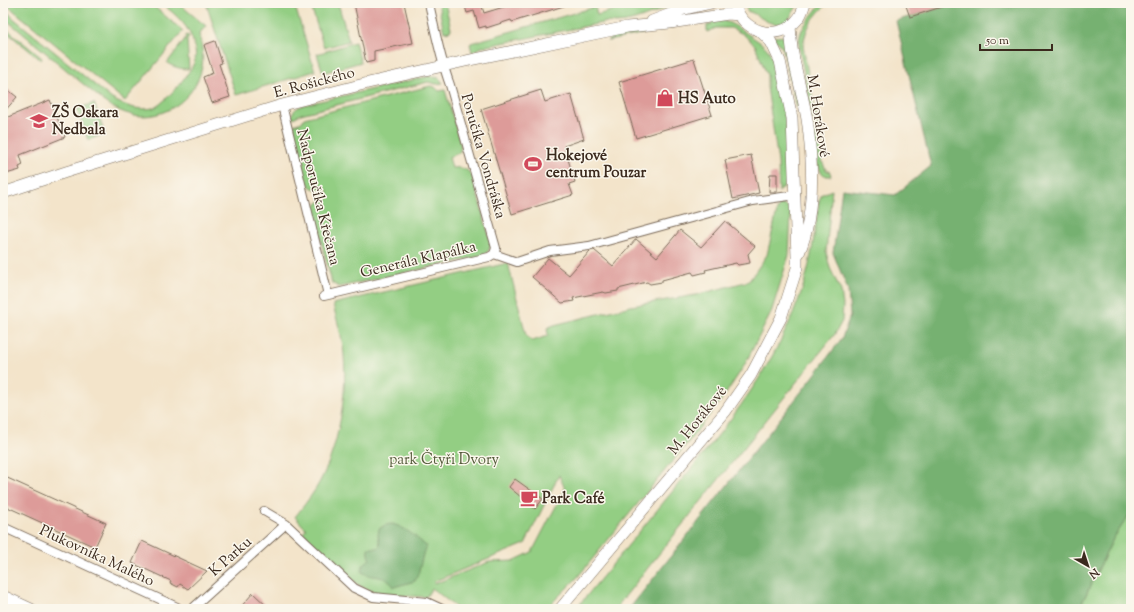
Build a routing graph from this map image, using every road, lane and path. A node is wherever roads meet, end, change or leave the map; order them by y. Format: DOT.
graph roads {
  1 [pos="429,3"];
  2 [pos="711,3"];
  3 [pos="735,3"];
  4 [pos="805,3"];
  5 [pos="739,15"];
  6 [pos="640,26"];
  7 [pos="790,26"];
  8 [pos="761,32"];
  9 [pos="443,66"];
  10 [pos="282,106"];
  11 [pos="3,193"];
  12 [pos="796,195"];
  13 [pos="494,254"];
  14 [pos="798,257"];
  15 [pos="326,295"];
  16 [pos="264,511"];
  17 [pos="286,524"];
  18 [pos="3,527"];
  19 [pos="582,581"];
  20 [pos="3,596"];
  21 [pos="31,609"];
  22 [pos="179,609"];
  23 [pos="192,609"];
  24 [pos="442,609"];
  25 [pos="553,609"];
  26 [pos="560,609"];
  1 -- 9 [label="street, Poručíka Vondráška"];
  2 -- 6 [label="street, E. Rošického"];
  3 -- 5 [label="street"];
  4 -- 7 [label="street"];
  5 -- 6 [label="street, E. Rošického"];
  5 -- 8 [label="street, M. Horákové"];
  6 -- 9 [label="street, E. Rošického"];
  7 -- 8 [label="street"];
  7 -- 14 [label="street, M. Horákové"];
  8 -- 12 [label="street, M. Horákové"];
  9 -- 10 [label="street, E. Rošického"];
  9 -- 13 [label="street, Poručíka Vondráška"];
  10 -- 11 [label="street, E. Rošického"];
  10 -- 15 [label="street, Nadporučíka Křečana"];
  12 -- 13 [label="street"];
  12 -- 14 [label="street, M. Horákové"];
  13 -- 15 [label="street, Generála Klapálka"];
  14 -- 19 [label="street, M. Horákové"];
  16 -- 17 [label="street"];
  17 -- 23 [label="street, K Parku"];
  17 -- 24 [label="street"];
  18 -- 22 [label="street, Plukovníka Malého"];
  19 -- 25 [label="street, M. Horákové"];
  19 -- 26 [label="street, M. Horákové"];
  20 -- 21 [label="street"];
}
